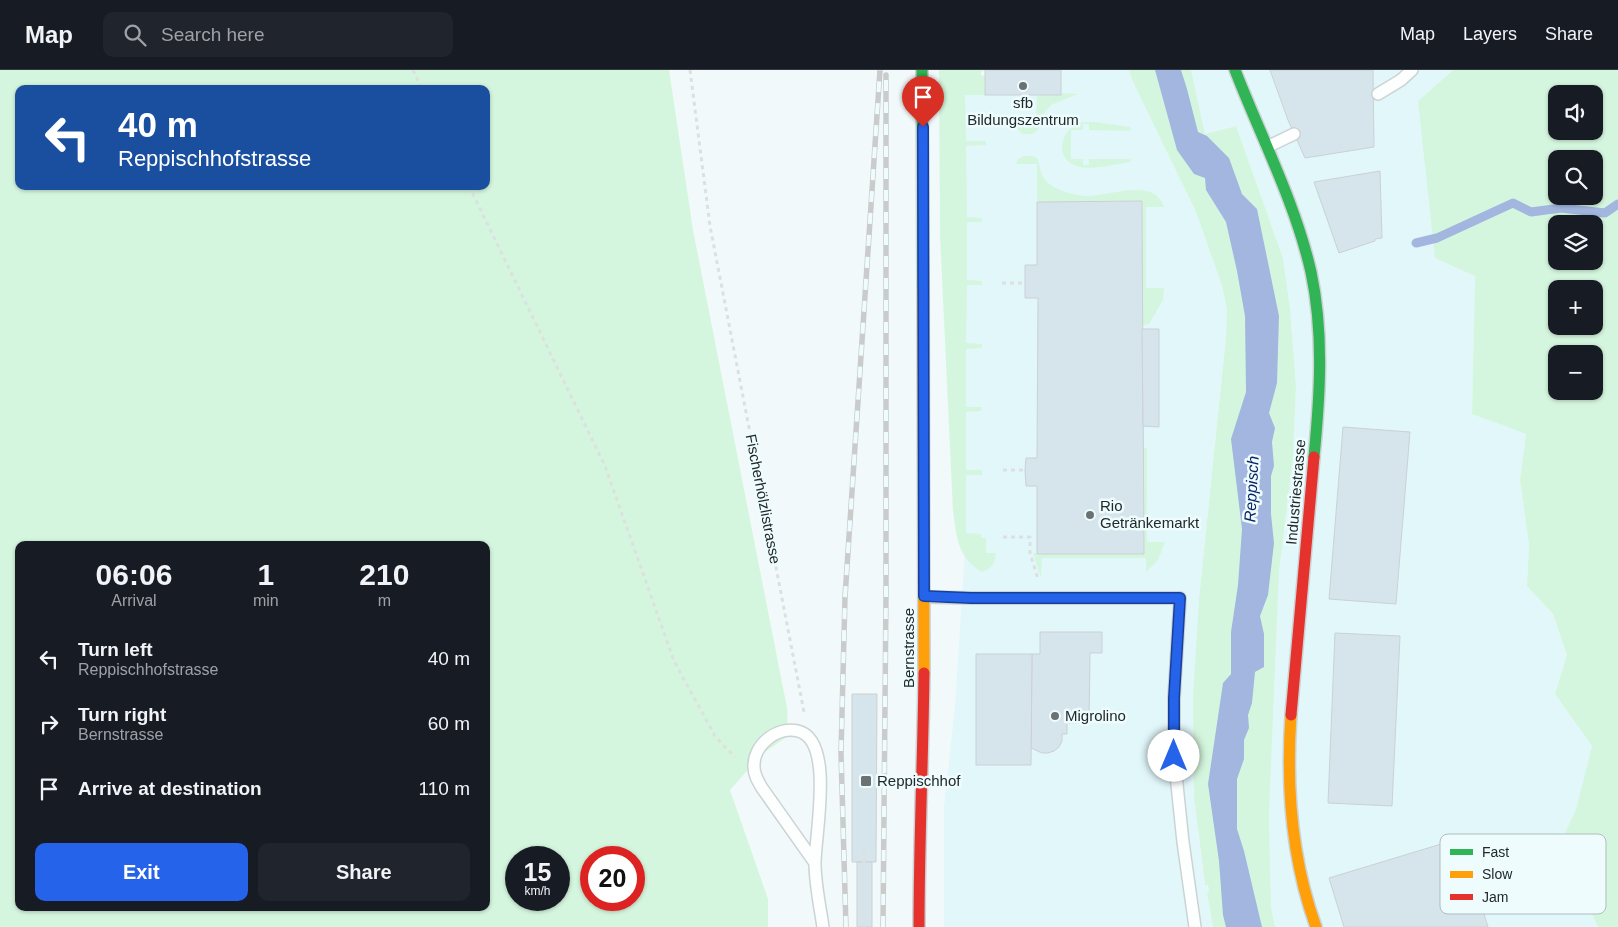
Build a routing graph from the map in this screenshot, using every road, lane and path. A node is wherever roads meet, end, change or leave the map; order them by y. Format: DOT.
graph roads {
  1 [pos="413,70"];
  2 [pos="690,70"];
  3 [pos="922,70"];
  4 [pos="1235,70"];
  5 [pos="1412,70"];
  6 [pos="420,85"];
  7 [pos="1378,94"];
  8 [pos="1294,134"];
  9 [pos="1267,147"];
  10 [pos="471,190"];
  11 [pos="1002,283"];
  12 [pos="1025,283"];
  13 [pos="1003,470"];
  14 [pos="1026,470"];
  15 [pos="1003,537"];
  16 [pos="924,596"];
  17 [pos="1038,598"];
  18 [pos="808,737"];
  19 [pos="754,768"];
  20 [pos="864,851"];
  21 [pos="815,864"];
  22 [pos="823,927"];
  23 [pos="864,927"];
  24 [pos="919,927"];
  25 [pos="1195,927"];
  26 [pos="1316,927"];
  1 -- 6 [label="path"];
  2 -- 18 [label="path, Fischerhölzlistrasse"];
  3 -- 16 [label="street, Bernstrasse"];
  4 -- 9 [label="street, Industriestrasse"];
  5 -- 7 [label="lane"];
  8 -- 9 [label="lane"];
  9 -- 26 [label="street, Industriestrasse"];
  10 -- 19 [label="path"];
  11 -- 12 [label="path"];
  13 -- 14 [label="path"];
  15 -- 17 [label="path"];
  16 -- 17 [label="lane"];
  16 -- 24 [label="street, Bernstrasse"];
  17 -- 25 [label="lane"];
  18 -- 19 [label="lane"];
  18 -- 21 [label="lane"];
  19 -- 21 [label="lane"];
  20 -- 23 [label="path"];
  21 -- 22 [label="lane"];
}
